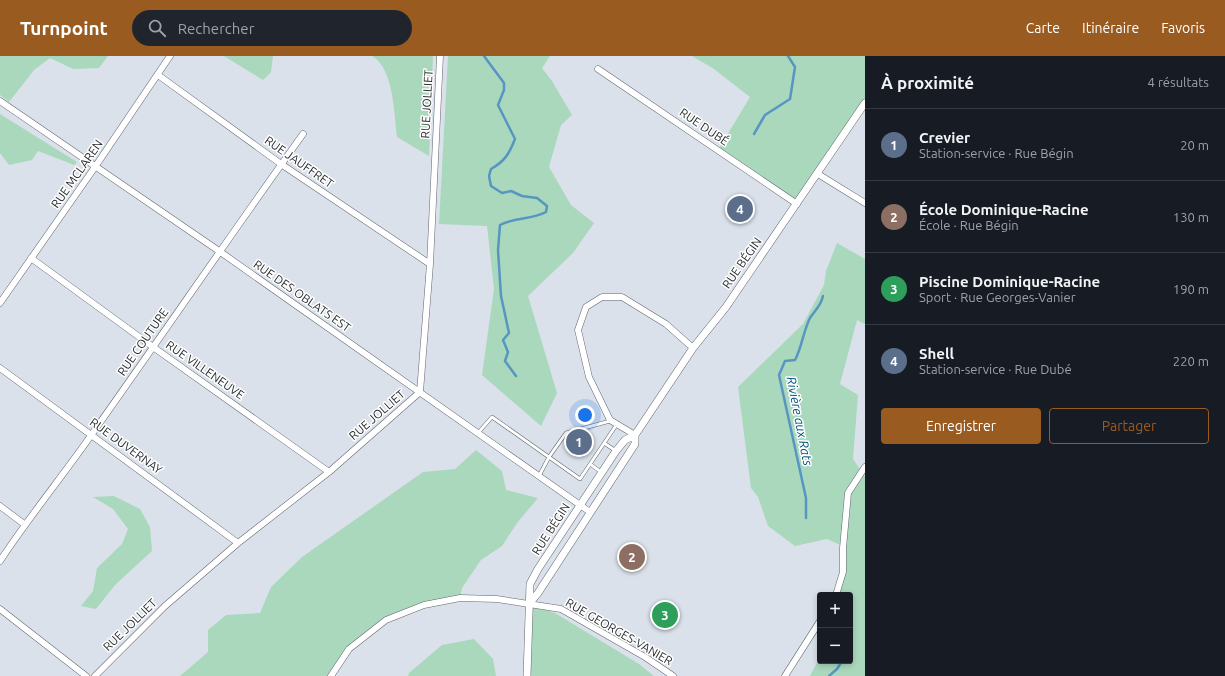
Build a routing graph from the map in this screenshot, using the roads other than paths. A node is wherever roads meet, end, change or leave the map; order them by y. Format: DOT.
graph roads {
  1 [pos="170,56"];
  2 [pos="440,56"];
  3 [pos="598,69"];
  4 [pos="158,75"];
  5 [pos="0,101"];
  6 [pos="865,103"];
  7 [pos="303,134"];
  8 [pos="281,164"];
  9 [pos="95,167"];
  10 [pos="818,174"];
  11 [pos="865,202"];
  12 [pos="797,204"];
  13 [pos="219,251"];
  14 [pos="31,258"];
  15 [pos="430,264"];
  16 [pos="0,303"];
  17 [pos="152,347"];
  18 [pos="693,348"];
  19 [pos="0,368"];
  20 [pos="420,392"];
  21 [pos="610,420"];
  22 [pos="617,424"];
  23 [pos="478,433"];
  24 [pos="92,435"];
  25 [pos="635,435"];
  26 [pos="604,443"];
  27 [pos="616,451"];
  28 [pos="549,457"];
  29 [pos="590,464"];
  30 [pos="865,467"];
  31 [pos="329,472"];
  32 [pos="602,472"];
  33 [pos="539,476"];
  34 [pos="580,505"];
  35 [pos="0,506"];
  36 [pos="590,512"];
  37 [pos="24,524"];
  38 [pos="238,543"];
  39 [pos="0,561"];
  40 [pos="837,592"];
  41 [pos="529,604"];
  42 [pos="0,608"];
  43 [pos="817,626"];
  44 [pos="86,676"];
  45 [pos="95,676"];
  46 [pos="331,676"];
  47 [pos="527,676"];
  48 [pos="673,676"];
  49 [pos="784,676"];
  1 -- 4 [label="street, RUE MCLAREN"];
  2 -- 15 [label="street, RUE JOLLIET"];
  3 -- 12 [label="street, RUE DUBÉ"];
  4 -- 8 [label="street, RUE JAUFFRET"];
  4 -- 9 [label="street, RUE MCLAREN"];
  5 -- 9 [label="street, RUE DES OBLATS EST"];
  6 -- 10 [label="street, RUE BÉGIN"];
  7 -- 8 [label="street, RUE COUTURE"];
  8 -- 13 [label="street, RUE COUTURE"];
  8 -- 15 [label="street, RUE JAUFFRET"];
  9 -- 13 [label="street, RUE DES OBLATS EST"];
  9 -- 14 [label="street, RUE MCLAREN"];
  10 -- 11 [label="street"];
  10 -- 12 [label="street, RUE BÉGIN"];
  12 -- 18 [label="street, RUE BÉGIN"];
  13 -- 17 [label="street, RUE COUTURE"];
  13 -- 20 [label="street, RUE DES OBLATS EST"];
  14 -- 16 [label="street, RUE MCLAREN"];
  14 -- 17 [label="street, RUE VILLENEUVE"];
  15 -- 20 [label="street, RUE JOLLIET"];
  17 -- 24 [label="street, RUE COUTURE"];
  17 -- 31 [label="street, RUE VILLENEUVE"];
  18 -- 21 [label="street"];
  18 -- 25 [label="street, RUE BÉGIN"];
  19 -- 24 [label="street, RUE DUVERNAY"];
  20 -- 23 [label="street, RUE DES OBLATS EST"];
  20 -- 31 [label="street, RUE JOLLIET"];
  21 -- 22 [label="street"];
  21 -- 28 [label="lane"];
  22 -- 25 [label="street"];
  22 -- 26 [label="lane"];
  23 -- 28 [label="lane"];
  23 -- 33 [label="street, RUE DES OBLATS EST"];
  24 -- 37 [label="street, RUE COUTURE"];
  24 -- 38 [label="street, RUE DUVERNAY"];
  25 -- 27 [label="street, RUE BÉGIN"];
  25 -- 36 [label="street, RUE BÉGIN"];
  26 -- 27 [label="lane"];
  26 -- 29 [label="lane"];
  27 -- 32 [label="street, RUE BÉGIN"];
  28 -- 29 [label="lane"];
  28 -- 33 [label="lane"];
  29 -- 32 [label="lane"];
  30 -- 40 [label="street"];
  31 -- 38 [label="street, RUE JOLLIET"];
  32 -- 34 [label="street, RUE BÉGIN"];
  33 -- 34 [label="street, RUE DES OBLATS EST"];
  34 -- 36 [label="street, RUE DES OBLATS EST"];
  34 -- 41 [label="street, RUE BÉGIN"];
  35 -- 37 [label="street"];
  36 -- 41 [label="street, RUE BÉGIN"];
  37 -- 39 [label="street, RUE COUTURE"];
  38 -- 45 [label="street, RUE JOLLIET"];
  41 -- 46 [label="street, RUE GEORGES-VANIER"];
  41 -- 47 [label="street, RUE BÉGIN"];
  41 -- 48 [label="street, RUE GEORGES-VANIER"];
  42 -- 44 [label="street"];
  43 -- 49 [label="street"];
}
